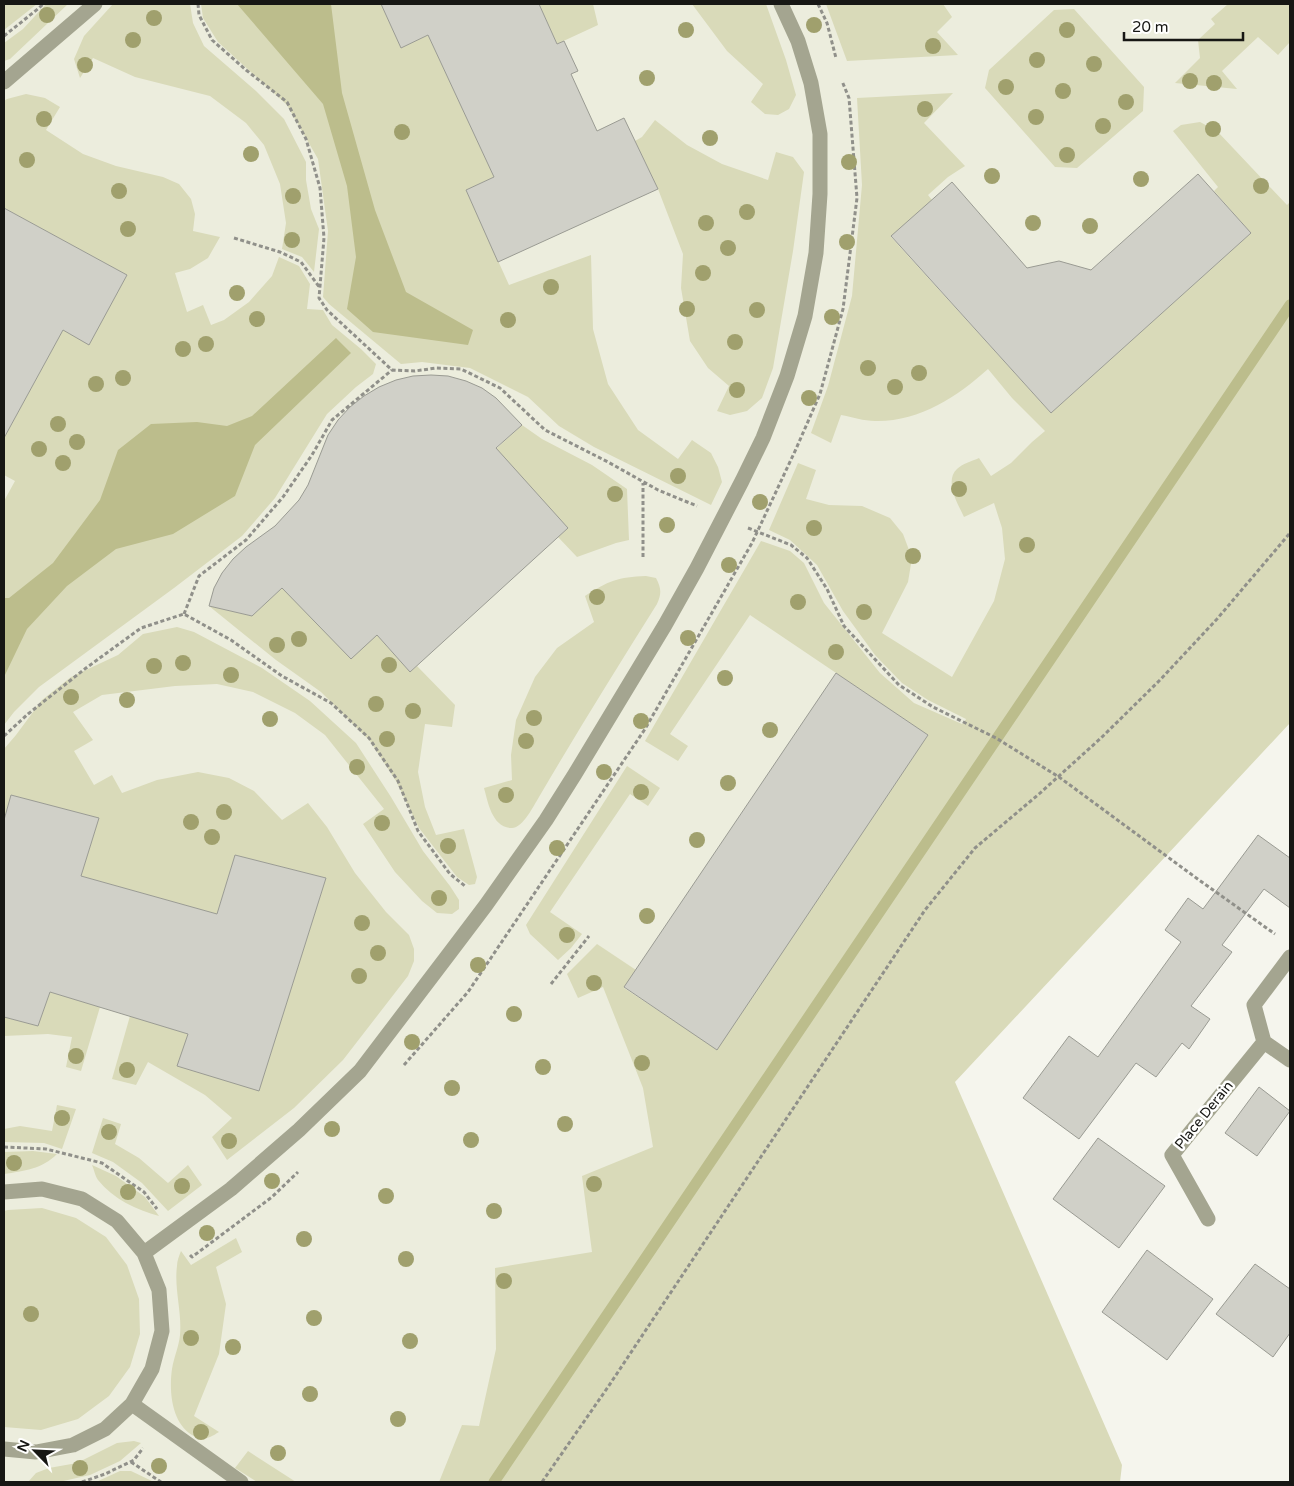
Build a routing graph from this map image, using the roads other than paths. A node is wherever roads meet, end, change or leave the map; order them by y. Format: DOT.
graph roads {
  1 [pos="95,4"];
  2 [pos="781,4"];
  3 [pos="4,82"];
  4 [pos="1290,957"];
  5 [pos="1264,1042"];
  6 [pos="1290,1060"];
  7 [pos="4,1192"];
  8 [pos="1208,1219"];
  9 [pos="144,1253"];
  10 [pos="132,1404"];
  11 [pos="4,1449"];
  12 [pos="241,1482"];
  1 -- 3 [label="street"];
  2 -- 9 [label="street"];
  4 -- 5 [label="street"];
  5 -- 6 [label="street"];
  5 -- 8 [label="street, Place Derain"];
  7 -- 9 [label="street"];
  9 -- 10 [label="street"];
  10 -- 11 [label="street"];
  10 -- 12 [label="street"];
}
